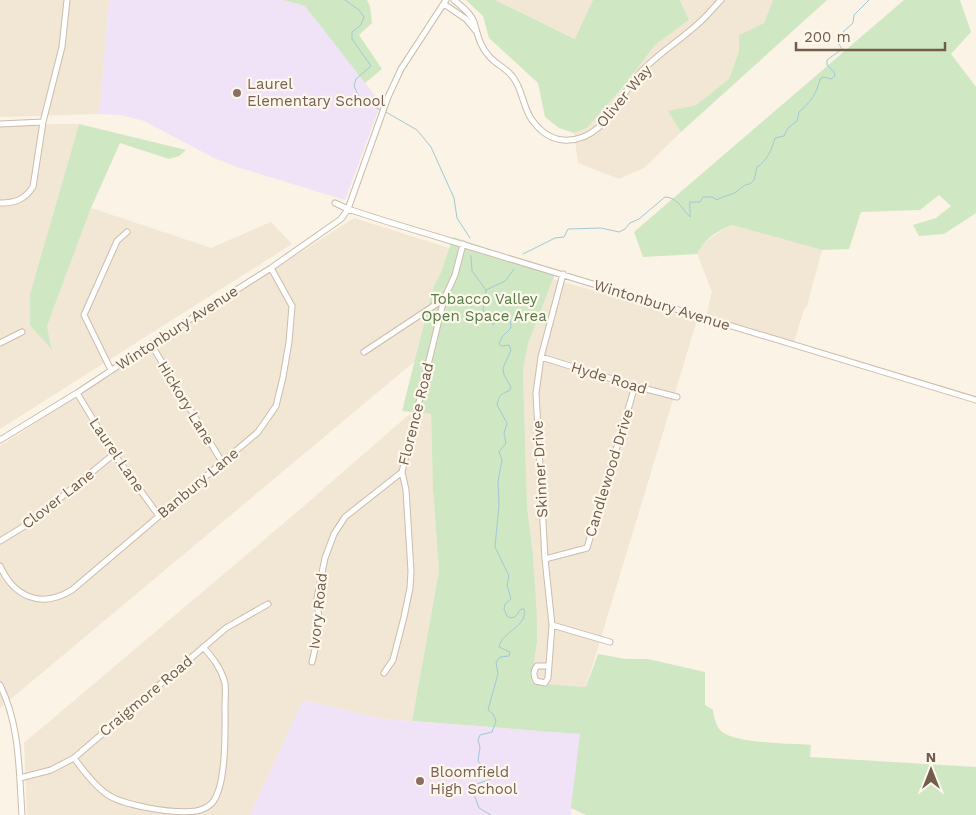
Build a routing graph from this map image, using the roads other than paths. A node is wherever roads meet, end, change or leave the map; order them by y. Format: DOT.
graph roads {
  1 [pos="66,0"];
  2 [pos="454,0"];
  3 [pos="721,0"];
  4 [pos="445,2"];
  5 [pos="476,31"];
  6 [pos="43,122"];
  7 [pos="0,124"];
  8 [pos="335,203"];
  9 [pos="0,204"];
  10 [pos="348,209"];
  11 [pos="127,232"];
  12 [pos="463,244"];
  13 [pos="272,268"];
  14 [pos="563,274"];
  15 [pos="444,299"];
  16 [pos="22,332"];
  17 [pos="0,343"];
  18 [pos="151,344"];
  19 [pos="364,352"];
  20 [pos="541,357"];
  21 [pos="110,370"];
  22 [pos="635,386"];
  23 [pos="76,393"];
  24 [pos="677,398"];
  25 [pos="976,400"];
  26 [pos="0,440"];
  27 [pos="114,454"];
  28 [pos="222,462"];
  29 [pos="402,472"];
  30 [pos="159,516"];
  31 [pos="0,540"];
  32 [pos="545,559"];
  33 [pos="0,566"];
  34 [pos="268,604"];
  35 [pos="552,625"];
  36 [pos="610,642"];
  37 [pos="204,647"];
  38 [pos="312,662"];
  39 [pos="549,666"];
  40 [pos="384,672"];
  41 [pos="0,685"];
  42 [pos="74,758"];
  43 [pos="20,778"];
  44 [pos="22,815"];
  1 -- 6 [label="street"];
  2 -- 5 [label="street, Oliver Way"];
  3 -- 5 [label="street, Oliver Way"];
  4 -- 5 [label="street, Oliver Way"];
  4 -- 10 [label="street"];
  6 -- 7 [label="street"];
  6 -- 9 [label="street"];
  8 -- 10 [label="street, Wintonbury Avenue"];
  10 -- 12 [label="street, Wintonbury Avenue"];
  10 -- 13 [label="street, Wintonbury Avenue"];
  11 -- 21 [label="street"];
  12 -- 14 [label="street, Wintonbury Avenue"];
  12 -- 15 [label="street, Florence Road"];
  13 -- 18 [label="street, Wintonbury Avenue"];
  13 -- 28 [label="street, Banbury Lane"];
  14 -- 20 [label="street, Skinner Drive"];
  14 -- 25 [label="street, Wintonbury Avenue"];
  15 -- 19 [label="street"];
  15 -- 29 [label="street, Florence Road"];
  16 -- 17 [label="street"];
  18 -- 21 [label="street, Wintonbury Avenue"];
  18 -- 28 [label="street, Hickory Lane"];
  20 -- 22 [label="street, Hyde Road"];
  20 -- 32 [label="street, Skinner Drive"];
  21 -- 23 [label="street, Wintonbury Avenue"];
  22 -- 24 [label="street, Hyde Road"];
  22 -- 32 [label="street, Candlewood Drive"];
  23 -- 26 [label="street, Wintonbury Avenue"];
  23 -- 27 [label="street, Laurel Lane"];
  27 -- 30 [label="street, Laurel Lane"];
  27 -- 31 [label="street, Clover Lane"];
  28 -- 30 [label="street, Banbury Lane"];
  29 -- 38 [label="street, Ivory Road"];
  29 -- 40 [label="street, Florence Road"];
  30 -- 33 [label="street, Banbury Lane"];
  32 -- 35 [label="street, Skinner Drive"];
  34 -- 37 [label="street, Craigmore Road"];
  35 -- 36 [label="street"];
  35 -- 39 [label="street, Skinner Drive"];
  37 -- 42 [label="street, Craigmore Road"];
  37 -- 42 [label="street"];
  41 -- 43 [label="street"];
  42 -- 43 [label="street, Craigmore Road"];
  43 -- 44 [label="street"];
}
